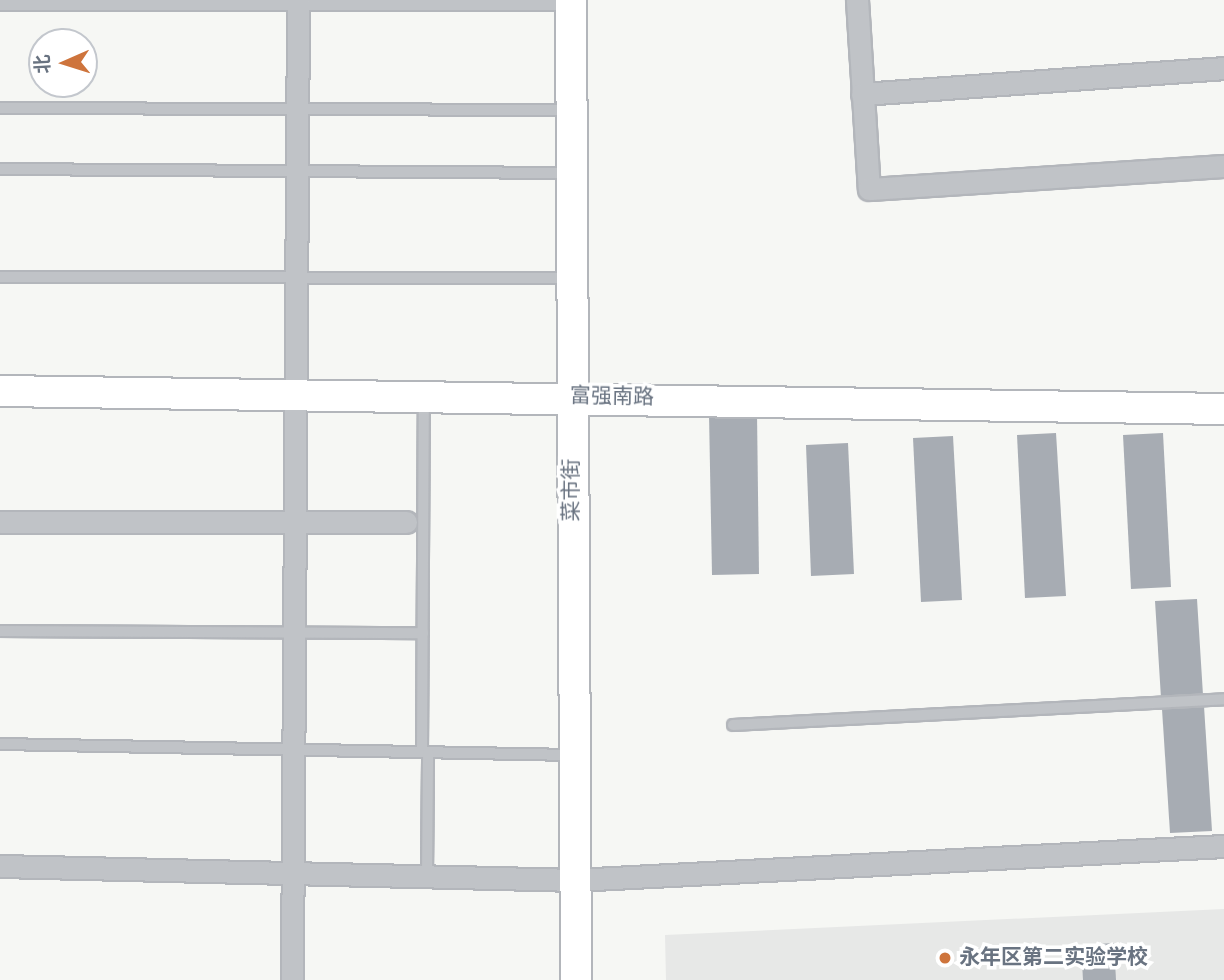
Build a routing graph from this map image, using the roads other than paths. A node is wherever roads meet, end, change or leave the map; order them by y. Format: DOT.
graph roads {
  1 [pos="856,0"];
  2 [pos="571,2"];
  3 [pos="298,3"];
  4 [pos="0,5"];
  5 [pos="1224,68"];
  6 [pos="863,94"];
  7 [pos="0,108"];
  8 [pos="298,109"];
  9 [pos="571,110"];
  10 [pos="1224,166"];
  11 [pos="0,169"];
  12 [pos="298,172"];
  13 [pos="570,173"];
  14 [pos="0,277"];
  15 [pos="297,277"];
  16 [pos="570,278"];
  17 [pos="0,391"];
  18 [pos="297,392"];
  19 [pos="424,394"];
  20 [pos="571,397"];
  21 [pos="1224,410"];
  22 [pos="296,521"];
  23 [pos="0,522"];
  24 [pos="406,522"];
  25 [pos="0,631"];
  26 [pos="296,632"];
  27 [pos="423,634"];
  28 [pos="1224,699"];
  29 [pos="733,725"];
  30 [pos="0,744"];
  31 [pos="295,749"];
  32 [pos="425,752"];
  33 [pos="574,755"];
  34 [pos="1224,846"];
  35 [pos="0,866"];
  36 [pos="295,873"];
  37 [pos="427,876"];
  38 [pos="575,880"];
  39 [pos="292,980"];
  40 [pos="576,980"];
  1 -- 6 [label="street"];
  2 -- 3 [label="lane"];
  2 -- 9 [label="street, 菜市街"];
  3 -- 4 [label="lane"];
  3 -- 8 [label="street"];
  5 -- 6 [label="street"];
  6 -- 10 [label="street"];
  7 -- 8 [label="lane"];
  8 -- 9 [label="lane"];
  8 -- 12 [label="street"];
  9 -- 13 [label="street, 菜市街"];
  11 -- 12 [label="lane"];
  12 -- 13 [label="lane"];
  12 -- 15 [label="street"];
  13 -- 16 [label="street, 菜市街"];
  14 -- 15 [label="lane"];
  15 -- 16 [label="lane"];
  15 -- 18 [label="street"];
  16 -- 20 [label="street, 菜市街"];
  17 -- 18 [label="street, 富强南路"];
  18 -- 19 [label="street, 富强南路"];
  18 -- 22 [label="street"];
  19 -- 20 [label="street, 富强南路"];
  19 -- 27 [label="lane"];
  20 -- 21 [label="street, 富强南路"];
  20 -- 33 [label="street, 菜市街"];
  22 -- 23 [label="street"];
  22 -- 24 [label="street"];
  22 -- 26 [label="street"];
  25 -- 26 [label="lane"];
  26 -- 27 [label="lane"];
  26 -- 31 [label="street"];
  27 -- 32 [label="lane"];
  28 -- 29 [label="lane"];
  30 -- 31 [label="lane"];
  31 -- 32 [label="lane"];
  31 -- 36 [label="street"];
  32 -- 33 [label="lane"];
  32 -- 37 [label="lane"];
  33 -- 38 [label="street, 菜市街"];
  34 -- 38 [label="street"];
  35 -- 36 [label="street"];
  36 -- 37 [label="street"];
  36 -- 39 [label="street"];
  37 -- 38 [label="street"];
  38 -- 40 [label="street, 菜市街"];
}
